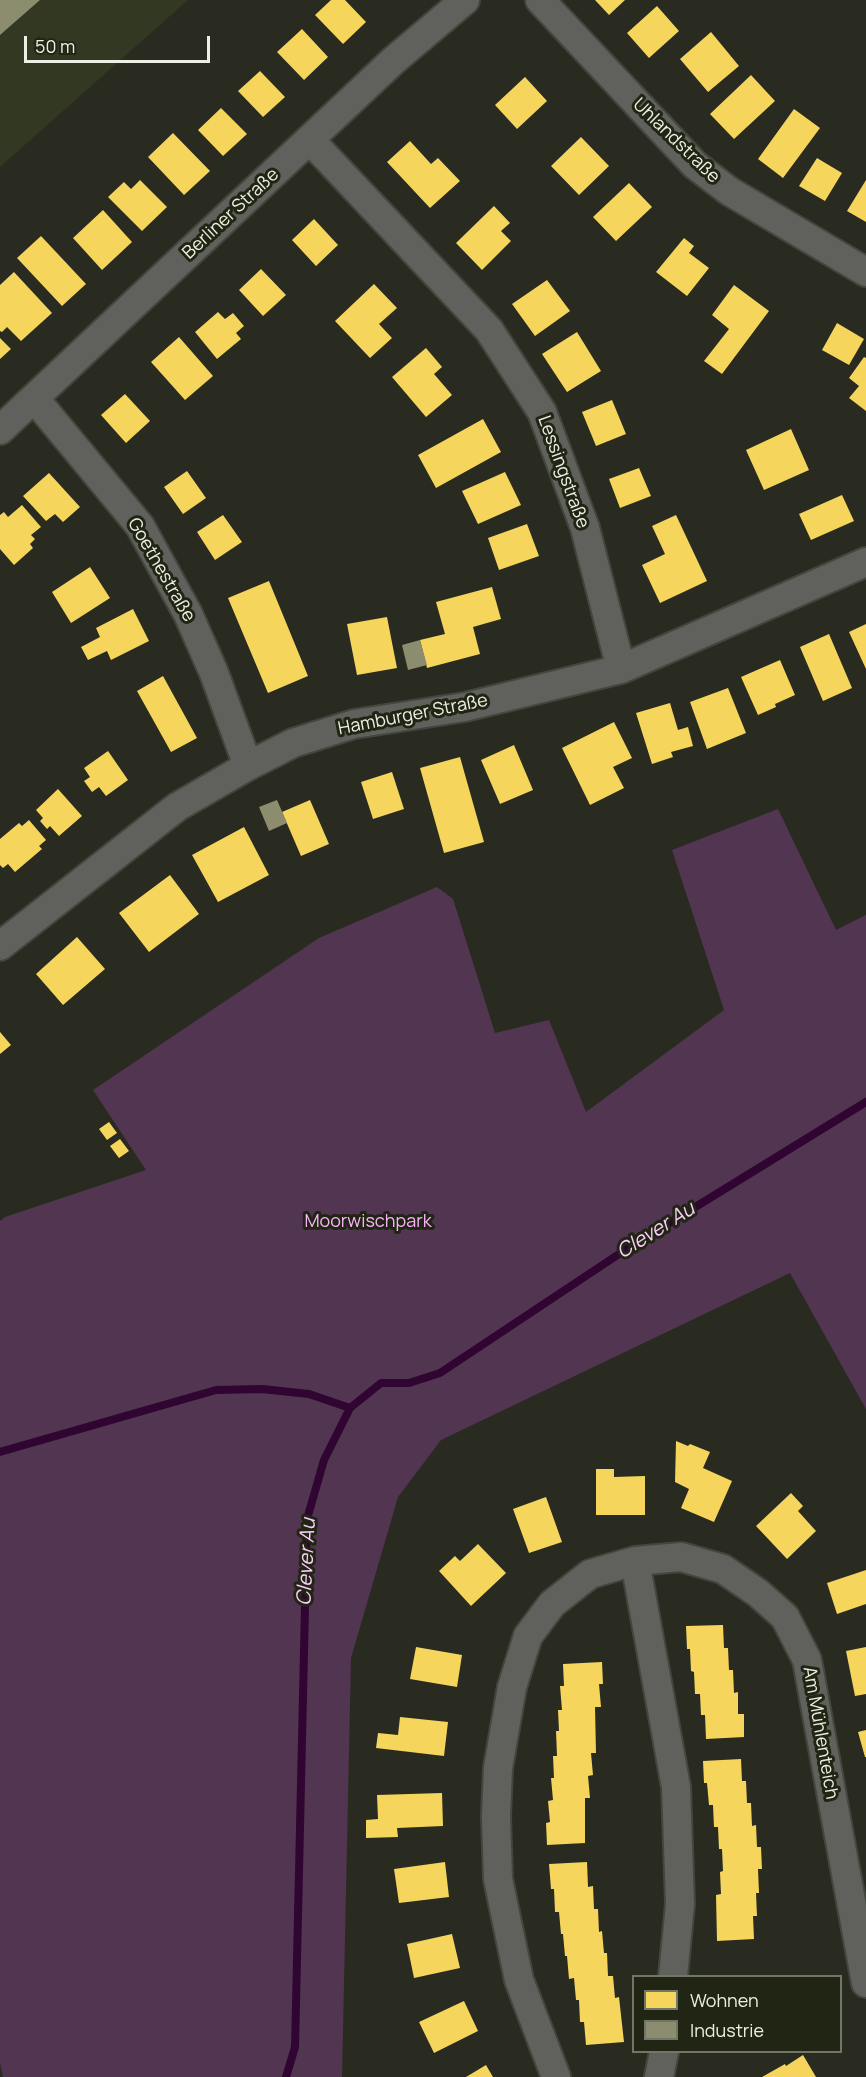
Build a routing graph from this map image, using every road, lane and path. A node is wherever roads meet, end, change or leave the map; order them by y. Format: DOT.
graph roads {
  1 [pos="465,0"];
  2 [pos="540,0"];
  3 [pos="310,140"];
  4 [pos="866,272"];
  5 [pos="34,398"];
  6 [pos="0,430"];
  7 [pos="866,562"];
  8 [pos="621,669"];
  9 [pos="249,766"];
  10 [pos="0,946"];
  11 [pos="635,1561"];
  12 [pos="673,1975"];
  13 [pos="866,1983"];
  14 [pos="664,2053"];
  15 [pos="556,2077"];
  16 [pos="659,2077"];
  1 -- 3 [label="street, Berliner Straße"];
  2 -- 4 [label="street, Uhlandstraße"];
  3 -- 5 [label="street, Berliner Straße"];
  3 -- 8 [label="street, Lessingstraße"];
  5 -- 6 [label="street, Berliner Straße"];
  5 -- 9 [label="street, Goethestraße"];
  7 -- 8 [label="street, Hamburger Straße"];
  8 -- 9 [label="street, Hamburger Straße"];
  9 -- 10 [label="street, Hamburger Straße"];
  11 -- 12 [label="street"];
  11 -- 13 [label="street, Am Mühlenteich"];
  11 -- 15 [label="street, Am Mühlenteich"];
  14 -- 16 [label="street"];
}
